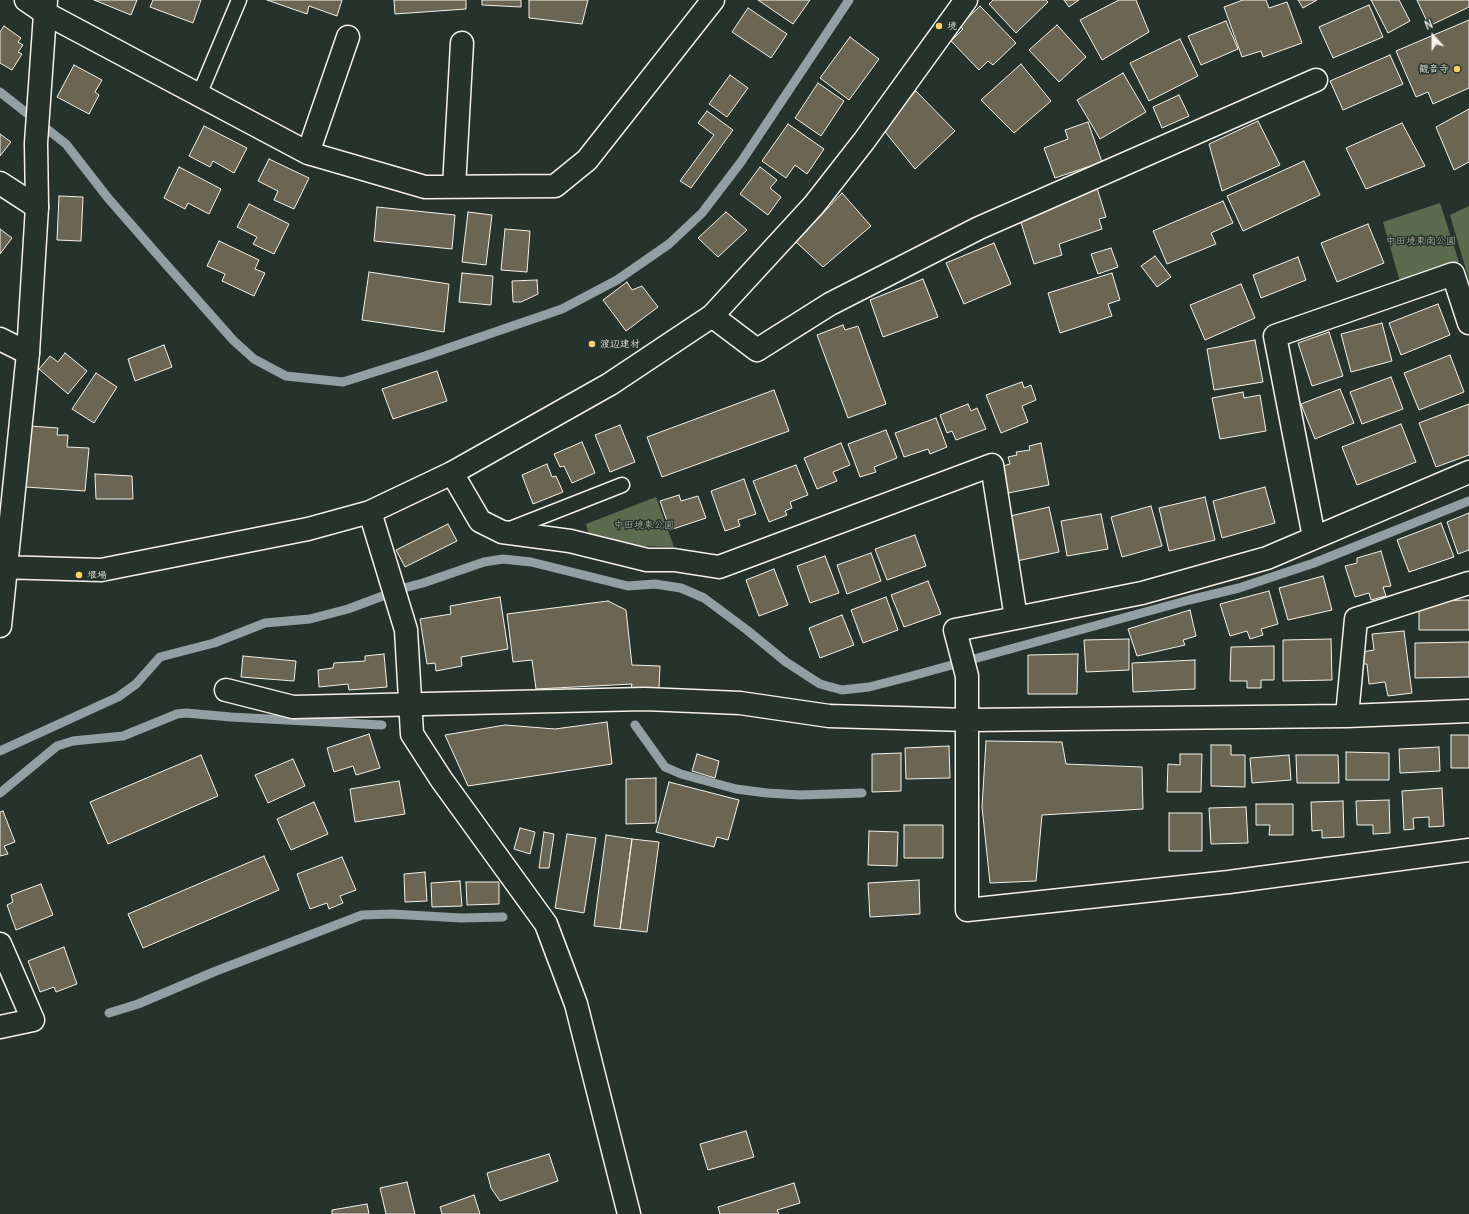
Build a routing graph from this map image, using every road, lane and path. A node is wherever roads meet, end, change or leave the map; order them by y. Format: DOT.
graph roads {
  1 [pos="26,0"];
  2 [pos="239,0"];
  3 [pos="713,0"];
  4 [pos="966,0"];
  5 [pos="45,7"];
  6 [pos="348,37"];
  7 [pos="462,43"];
  8 [pos="1316,80"];
  9 [pos="199,95"];
  10 [pos="308,153"];
  11 [pos="0,183"];
  12 [pos="454,187"];
  13 [pos="37,207"];
  14 [pos="712,316"];
  15 [pos="1469,323"];
  16 [pos="0,339"];
  17 [pos="28,353"];
  18 [pos="1469,472"];
  19 [pos="452,473"];
  20 [pos="622,485"];
  21 [pos="370,512"];
  22 [pos="502,532"];
  23 [pos="1314,537"];
  24 [pos="3,568"];
  25 [pos="1469,583"];
  26 [pos="1016,618"];
  27 [pos="0,626"];
  28 [pos="226,690"];
  29 [pos="410,704"];
  30 [pos="1469,711"];
  31 [pos="1347,716"];
  32 [pos="968,720"];
  33 [pos="1469,850"];
  34 [pos="0,944"];
  35 [pos="0,1026"];
  36 [pos="629,1214"];
  1 -- 5 [label="street"];
  2 -- 9 [label="lane"];
  3 -- 12 [label="street"];
  4 -- 14 [label="street"];
  5 -- 9 [label="street"];
  5 -- 13 [label="street"];
  6 -- 10 [label="street"];
  7 -- 12 [label="street"];
  8 -- 14 [label="street"];
  9 -- 10 [label="street"];
  10 -- 12 [label="street"];
  11 -- 13 [label="street"];
  13 -- 17 [label="street"];
  14 -- 19 [label="street"];
  15 -- 23 [label="street"];
  16 -- 17 [label="street"];
  17 -- 24 [label="street"];
  18 -- 23 [label="street"];
  19 -- 21 [label="street"];
  19 -- 22 [label="street"];
  20 -- 22 [label="lane"];
  21 -- 24 [label="street"];
  21 -- 29 [label="street"];
  22 -- 26 [label="street"];
  23 -- 26 [label="street"];
  24 -- 27 [label="street"];
  25 -- 31 [label="street"];
  26 -- 32 [label="street"];
  28 -- 29 [label="street"];
  29 -- 32 [label="street"];
  29 -- 36 [label="street"];
  30 -- 31 [label="street"];
  31 -- 32 [label="street"];
  32 -- 33 [label="street"];
  34 -- 35 [label="street"];
}
